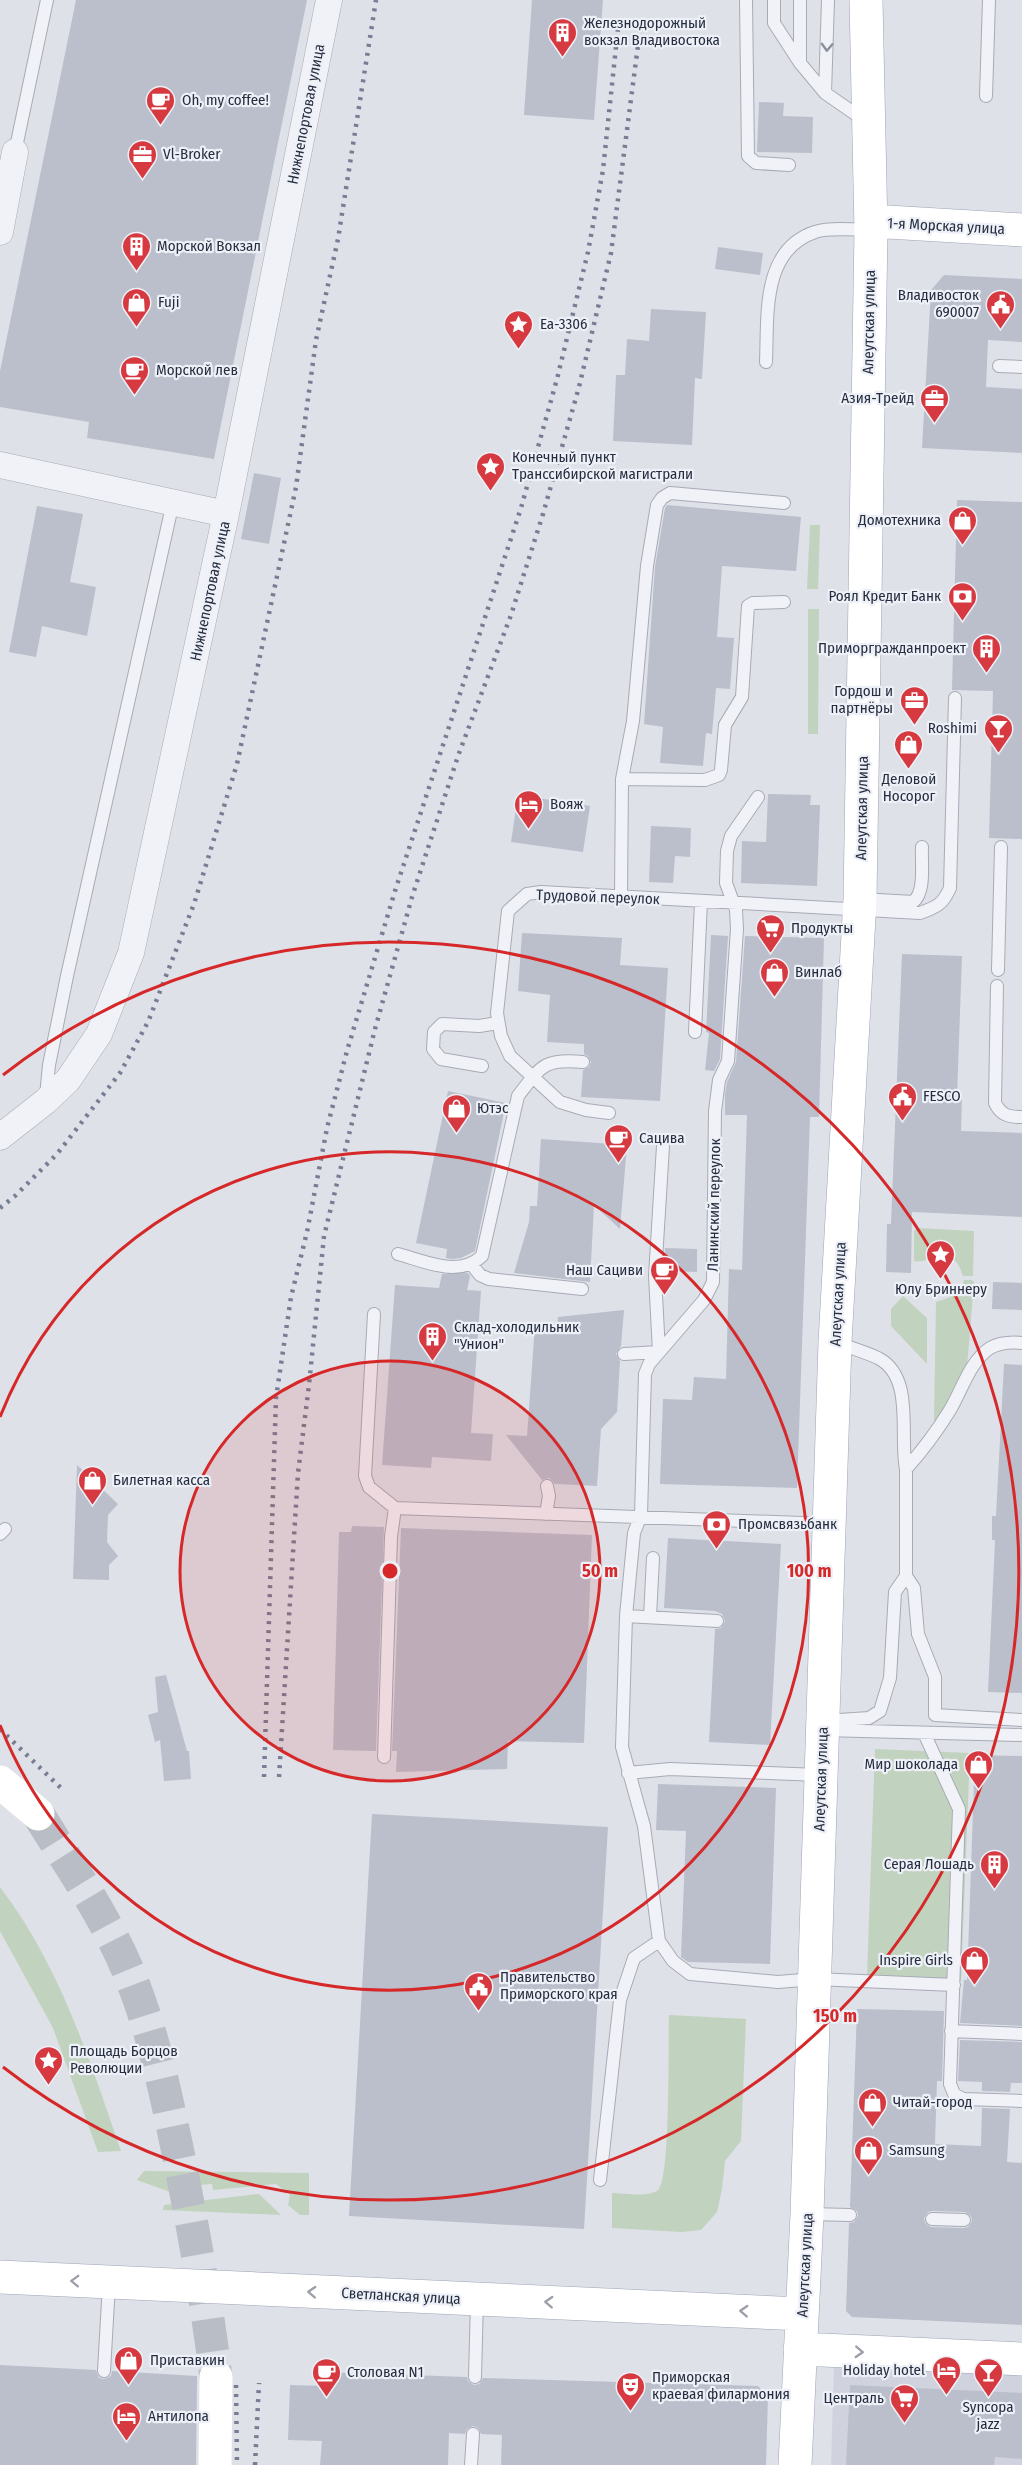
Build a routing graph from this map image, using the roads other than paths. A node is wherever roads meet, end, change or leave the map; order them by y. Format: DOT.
graph roads {
  1 [pos="47,0"];
  2 [pos="329,0"];
  3 [pos="746,0"];
  4 [pos="774,0"];
  5 [pos="800,0"];
  6 [pos="828,0"];
  7 [pos="866,0"];
  8 [pos="989,0"];
  9 [pos="800,63"];
  10 [pos="825,93"];
  11 [pos="986,96"];
  12 [pos="868,122"];
  13 [pos="15,152"];
  14 [pos="789,165"];
  15 [pos="871,226"];
  16 [pos="1022,230"];
  17 [pos="0,232"];
  18 [pos="766,362"];
  19 [pos="999,366"];
  20 [pos="1022,367"];
  21 [pos="0,465"];
  22 [pos="173,502"];
  23 [pos="784,503"];
  24 [pos="226,514"];
  25 [pos="784,602"];
  26 [pos="955,698"];
  27 [pos="622,779"];
  28 [pos="758,797"];
  29 [pos="1000,847"];
  30 [pos="922,848"];
  31 [pos="621,896"];
  32 [pos="701,902"];
  33 [pos="733,902"];
  34 [pos="860,904"];
  35 [pos="998,970"];
  36 [pos="997,986"];
  37 [pos="498,1023"];
  38 [pos="694,1032"];
  39 [pos="583,1062"];
  40 [pos="482,1066"];
  41 [pos="534,1076"];
  42 [pos="46,1101"];
  43 [pos="609,1113"];
  44 [pos="1022,1117"];
  45 [pos="0,1137"];
  46 [pos="663,1146"];
  47 [pos="398,1254"];
  48 [pos="472,1265"];
  49 [pos="582,1289"];
  50 [pos="374,1314"];
  51 [pos="836,1342"];
  52 [pos="1022,1343"];
  53 [pos="659,1352"];
  54 [pos="624,1353"];
  55 [pos="906,1469"];
  56 [pos="547,1486"];
  57 [pos="394,1508"];
  58 [pos="546,1514"];
  59 [pos="641,1515"];
  60 [pos="829,1524"];
  61 [pos="653,1558"];
  62 [pos="906,1575"];
  63 [pos="626,1616"];
  64 [pos="650,1617"];
  65 [pos="717,1621"];
  66 [pos="1022,1720"];
  67 [pos="823,1725"];
  68 [pos="924,1733"];
  69 [pos="1022,1736"];
  70 [pos="384,1757"];
  71 [pos="628,1773"];
  72 [pos="821,1775"];
  73 [pos="0,1782"];
  74 [pos="38,1814"];
  75 [pos="659,1941"];
  76 [pos="815,1979"];
  77 [pos="954,1985"];
  78 [pos="951,2031"];
  79 [pos="1022,2034"];
  80 [pos="1022,2101"];
  81 [pos="600,2180"];
  82 [pos="807,2214"];
  83 [pos="850,2216"];
  84 [pos="932,2219"];
  85 [pos="964,2220"];
  86 [pos="0,2277"];
  87 [pos="109,2282"];
  88 [pos="477,2299"];
  89 [pos="802,2314"];
  90 [pos="801,2349"];
  91 [pos="1022,2360"];
  92 [pos="104,2371"];
  93 [pos="216,2377"];
  94 [pos="476,2377"];
  95 [pos="472,2434"];
  96 [pos="215,2465"];
  97 [pos="471,2465"];
  98 [pos="795,2465"];
  1 -- 13 [label="lane"];
  2 -- 24 [label="street, Нижнепортовая улица"];
  3 -- 14 [label="lane"];
  4 -- 9 [label="lane"];
  5 -- 9 [label="lane"];
  6 -- 10 [label="lane, one-way"];
  7 -- 12 [label="main road, Алеутская улица"];
  8 -- 11 [label="lane"];
  9 -- 10 [label="lane"];
  10 -- 12 [label="lane"];
  12 -- 15 [label="main road, Алеутская улица"];
  13 -- 17 [label="street"];
  15 -- 16 [label="main road, 1-я Морская улица"];
  15 -- 18 [label="lane"];
  15 -- 34 [label="main road, Алеутская улица"];
  19 -- 20 [label="lane"];
  21 -- 22 [label="street"];
  22 -- 24 [label="street"];
  22 -- 42 [label="lane"];
  23 -- 27 [label="lane"];
  24 -- 42 [label="street, Нижнепортовая улица"];
  25 -- 27 [label="lane"];
  26 -- 34 [label="lane, Трудовой переулок"];
  27 -- 31 [label="lane"];
  28 -- 33 [label="lane, Ланинский переулок"];
  29 -- 35 [label="lane"];
  30 -- 34 [label="lane"];
  31 -- 32 [label="lane, Трудовой переулок"];
  31 -- 37 [label="lane, Трудовой переулок"];
  32 -- 33 [label="lane, Трудовой переулок"];
  32 -- 38 [label="lane"];
  33 -- 34 [label="lane, Трудовой переулок"];
  33 -- 53 [label="lane, Ланинский переулок"];
  34 -- 51 [label="main road, Алеутская улица"];
  36 -- 44 [label="lane"];
  37 -- 40 [label="lane"];
  37 -- 41 [label="lane, Трудовой переулок"];
  39 -- 41 [label="lane"];
  41 -- 43 [label="lane, Трудовой переулок"];
  41 -- 48 [label="lane"];
  42 -- 45 [label="street, Нижнепортовая улица"];
  46 -- 53 [label="lane"];
  47 -- 48 [label="lane"];
  48 -- 49 [label="lane"];
  50 -- 57 [label="lane"];
  51 -- 55 [label="lane"];
  51 -- 60 [label="main road, Алеутская улица"];
  52 -- 55 [label="lane"];
  53 -- 54 [label="lane"];
  53 -- 59 [label="lane, Ланинский переулок"];
  55 -- 62 [label="lane"];
  56 -- 58 [label="lane"];
  57 -- 58 [label="lane"];
  57 -- 70 [label="lane"];
  58 -- 59 [label="lane"];
  59 -- 60 [label="lane"];
  59 -- 63 [label="lane, Ланинский переулок"];
  60 -- 67 [label="main road, Алеутская улица"];
  61 -- 64 [label="lane"];
  62 -- 66 [label="lane"];
  62 -- 67 [label="lane"];
  63 -- 64 [label="lane"];
  63 -- 71 [label="lane, Ланинский переулок"];
  64 -- 65 [label="lane"];
  67 -- 68 [label="lane"];
  67 -- 72 [label="main road, Алеутская улица"];
  68 -- 69 [label="lane"];
  68 -- 77 [label="lane"];
  71 -- 72 [label="lane"];
  71 -- 75 [label="lane, Ланинский переулок"];
  72 -- 76 [label="main road, Алеутская улица"];
  73 -- 74 [label="main road"];
  75 -- 76 [label="lane"];
  75 -- 81 [label="lane"];
  76 -- 77 [label="lane"];
  76 -- 82 [label="main road, Алеутская улица"];
  77 -- 78 [label="lane"];
  78 -- 79 [label="lane"];
  78 -- 80 [label="lane"];
  82 -- 83 [label="lane"];
  82 -- 89 [label="main road, Алеутская улица"];
  84 -- 85 [label="lane"];
  87 -- 86 [label="main road, Светланская улица, one-way"];
  88 -- 87 [label="main road, Светланская улица, one-way"];
  87 -- 92 [label="lane"];
  89 -- 88 [label="main road, Светланская улица, one-way"];
  88 -- 94 [label="lane"];
  89 -- 90 [label="main road, Алеутская улица"];
  90 -- 91 [label="main road, one-way"];
  90 -- 98 [label="main road, Алеутская улица"];
  93 -- 96 [label="main road"];
  95 -- 97 [label="lane"];
}
